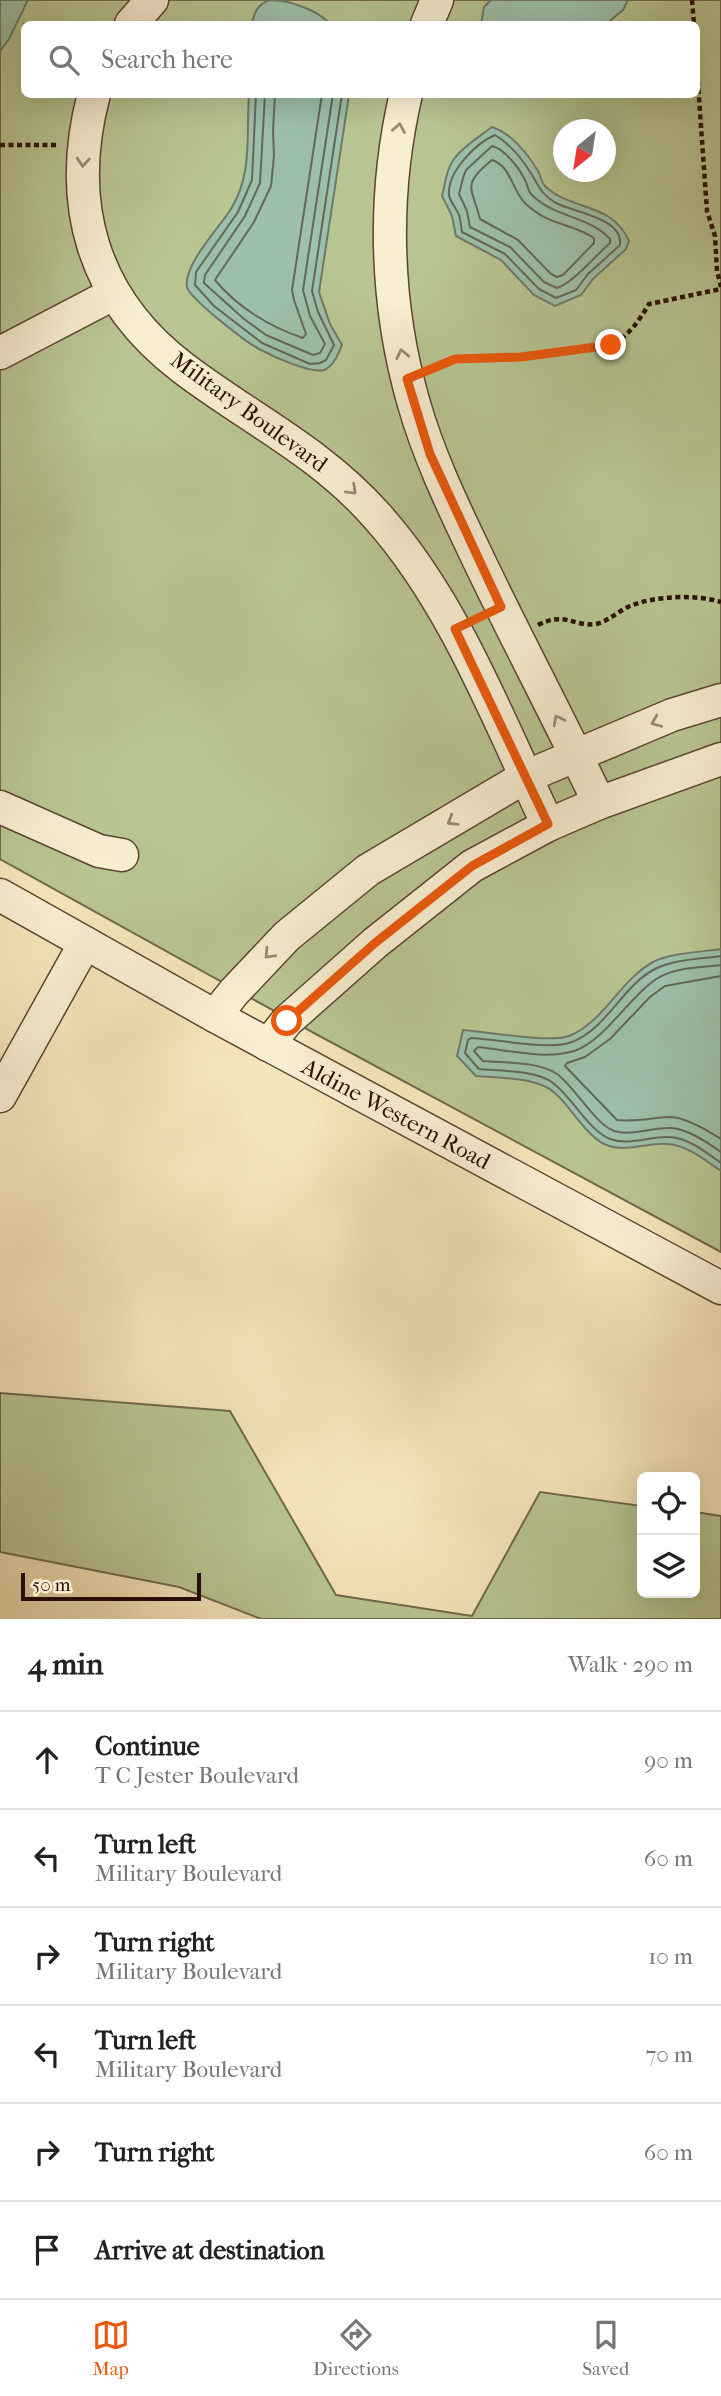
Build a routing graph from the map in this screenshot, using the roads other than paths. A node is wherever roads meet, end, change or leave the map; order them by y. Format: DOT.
graph roads {
  1 [pos="152,0"];
  2 [pos="437,0"];
  3 [pos="134,21"];
  4 [pos="428,21"];
  5 [pos="93,98"];
  6 [pos="404,98"];
  7 [pos="114,294"];
  8 [pos="0,353"];
  9 [pos="501,607"];
  10 [pos="455,629"];
  11 [pos="721,700"];
  12 [pos="576,755"];
  13 [pos="721,760"];
  14 [pos="525,777"];
  15 [pos="599,803"];
  16 [pos="0,807"];
  17 [pos="548,824"];
  18 [pos="122,855"];
  19 [pos="0,895"];
  20 [pos="85,943"];
  21 [pos="215,1016"];
  22 [pos="268,1045"];
  23 [pos="0,1096"];
  24 [pos="721,1288"];
  1 -- 3 [label="street"];
  2 -- 4 [label="street"];
  5 -- 7 [label="street, Military Boulevard, one-way"];
  9 -- 6 [label="street, one-way"];
  7 -- 8 [label="street"];
  7 -- 10 [label="street, Military Boulevard, one-way"];
  9 -- 10 [label="street"];
  12 -- 9 [label="street, one-way"];
  10 -- 14 [label="street, Military Boulevard"];
  11 -- 12 [label="street, one-way"];
  12 -- 14 [label="street"];
  12 -- 15 [label="street"];
  13 -- 15 [label="street"];
  14 -- 17 [label="street, Military Boulevard"];
  14 -- 21 [label="street, one-way"];
  15 -- 17 [label="street"];
  16 -- 18 [label="street"];
  17 -- 22 [label="street"];
  19 -- 20 [label="street, Aldine Western Road"];
  20 -- 21 [label="street, Aldine Western Road"];
  20 -- 23 [label="street"];
  21 -- 22 [label="street, Aldine Western Road"];
  22 -- 24 [label="street, Aldine Western Road"];
}
